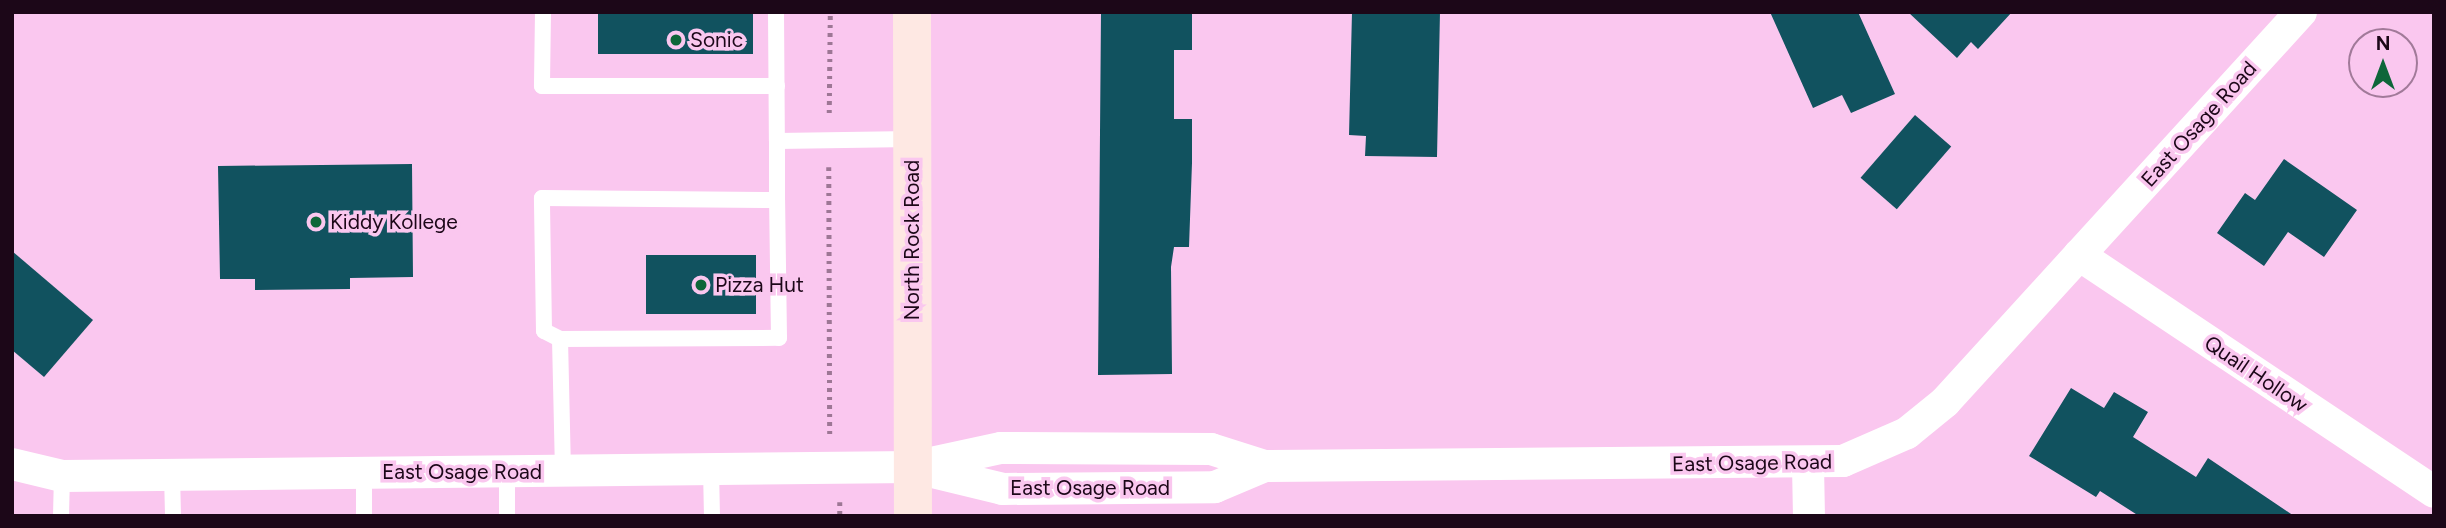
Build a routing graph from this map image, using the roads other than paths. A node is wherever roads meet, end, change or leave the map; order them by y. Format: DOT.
graph roads {
  1 [pos="543,12"];
  2 [pos="776,12"];
  3 [pos="912,12"];
  4 [pos="2301,12"];
  5 [pos="777,86"];
  6 [pos="912,139"];
  7 [pos="777,141"];
  8 [pos="777,200"];
  9 [pos="2079,255"];
  10 [pos="560,340"];
  11 [pos="12,464"];
  12 [pos="1808,465"];
  13 [pos="913,467"];
  14 [pos="711,469"];
  15 [pos="563,471"];
  16 [pos="363,472"];
  17 [pos="507,472"];
  18 [pos="172,474"];
  19 [pos="62,475"];
  20 [pos="2434,492"];
  21 [pos="61,516"];
  22 [pos="173,516"];
  23 [pos="364,516"];
  24 [pos="507,516"];
  25 [pos="712,516"];
  26 [pos="913,516"];
  27 [pos="1809,516"];
  1 -- 5 [label="lane"];
  2 -- 5 [label="lane"];
  3 -- 6 [label="main road, North Rock Road"];
  4 -- 9 [label="street, East Osage Road"];
  5 -- 7 [label="lane"];
  6 -- 7 [label="lane"];
  6 -- 13 [label="main road, North Rock Road"];
  7 -- 8 [label="lane"];
  8 -- 10 [label="lane"];
  8 -- 10 [label="lane"];
  9 -- 12 [label="street, East Osage Road"];
  9 -- 20 [label="street, Quail Hollow"];
  10 -- 15 [label="lane"];
  11 -- 19 [label="street, East Osage Road"];
  12 -- 13 [label="street, East Osage Road"];
  12 -- 27 [label="street"];
  13 -- 14 [label="street, East Osage Road"];
  13 -- 26 [label="main road, North Rock Road"];
  14 -- 15 [label="street, East Osage Road"];
  14 -- 25 [label="lane"];
  15 -- 17 [label="street, East Osage Road"];
  16 -- 17 [label="street, East Osage Road"];
  16 -- 18 [label="street, East Osage Road"];
  16 -- 23 [label="lane"];
  17 -- 24 [label="lane"];
  18 -- 19 [label="street, East Osage Road"];
  18 -- 22 [label="lane"];
  19 -- 21 [label="lane"];
}
